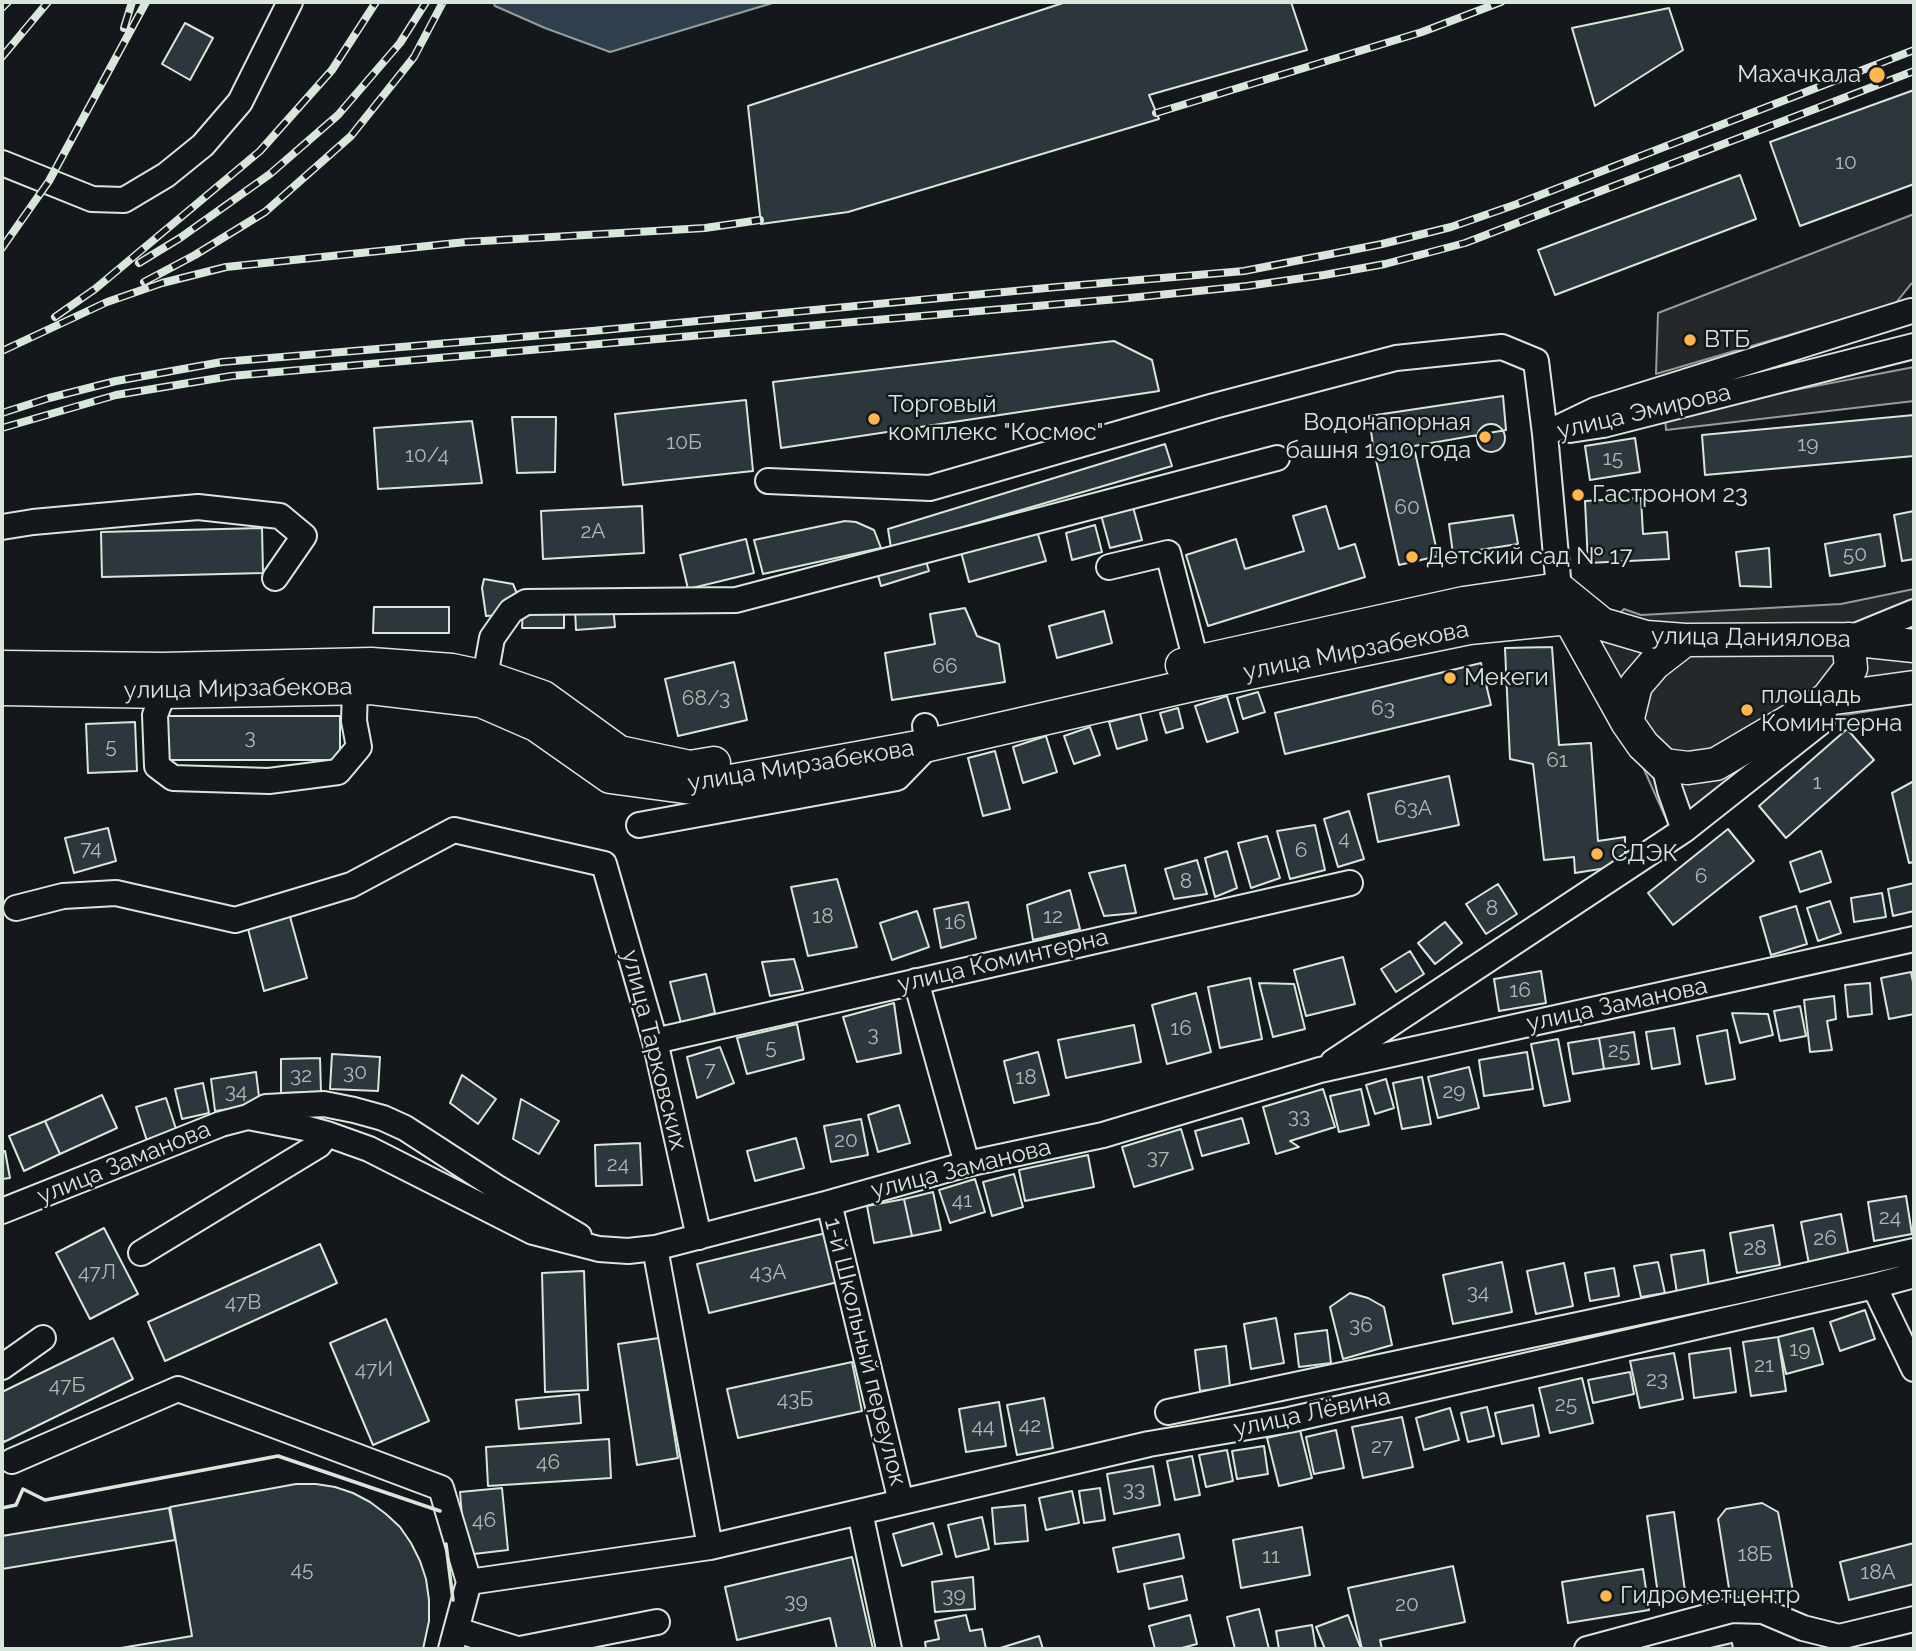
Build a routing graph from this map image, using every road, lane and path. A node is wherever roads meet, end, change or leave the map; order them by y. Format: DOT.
graph roads {
  1 [pos="290,2"];
  2 [pos="2,163"];
  3 [pos="1913,316"];
  4 [pos="1914,346"];
  5 [pos="1545,434"];
  6 [pos="1278,458"];
  7 [pos="768,481"];
  8 [pos="2,527"];
  9 [pos="1109,567"];
  10 [pos="275,578"];
  11 [pos="1564,604"];
  12 [pos="1914,612"];
  13 [pos="1848,639"];
  14 [pos="1685,640"];
  15 [pos="1914,646"];
  16 [pos="2,667"];
  17 [pos="1199,672"];
  18 [pos="485,677"];
  19 [pos="1914,687"];
  20 [pos="355,688"];
  21 [pos="2,689"];
  22 [pos="164,692"];
  23 [pos="1827,699"];
  24 [pos="1627,722"];
  25 [pos="927,736"];
  26 [pos="1664,765"];
  27 [pos="639,825"];
  28 [pos="1684,830"];
  29 [pos="1350,883"];
  30 [pos="16,908"];
  31 [pos="1914,939"];
  32 [pos="916,981"];
  33 [pos="655,1041"];
  34 [pos="1320,1070"];
  35 [pos="248,1117"];
  36 [pos="327,1134"];
  37 [pos="967,1164"];
  38 [pos="829,1203"];
  39 [pos="2,1211"];
  40 [pos="698,1237"];
  41 [pos="655,1248"];
  42 [pos="599,1249"];
  43 [pos="1914,1251"];
  44 [pos="141,1253"];
  45 [pos="1914,1275"];
  46 [pos="1874,1286"];
  47 [pos="43,1338"];
  48 [pos="2,1367"];
  49 [pos="1914,1369"];
  50 [pos="1168,1412"];
  51 [pos="12,1461"];
  52 [pos="901,1502"];
  53 [pos="860,1512"];
  54 [pos="710,1547"];
  55 [pos="469,1582"];
  56 [pos="1914,1619"];
  57 [pos="656,1622"];
  58 [pos="454,1640"];
  59 [pos="519,1649"];
  60 [pos="889,1649"];
  61 [pos="1587,1649"];
  1 -- 2 [label="street"];
  3 -- 5 [label="street, улица Эмирова"];
  4 -- 5 [label="street, улица Эмирова"];
  5 -- 7 [label="street"];
  5 -- 11 [label="street"];
  6 -- 18 [label="street"];
  8 -- 10 [label="street"];
  9 -- 17 [label="street"];
  11 -- 14 [label="main road, улица Даниялова"];
  11 -- 17 [label="main road, улица Мирзабекова"];
  11 -- 24 [label="main road"];
  12 -- 13 [label="street"];
  13 -- 14 [label="main road, улица Даниялова"];
  13 -- 15 [label="main road, улица Даниялова"];
  13 -- 23 [label="main road"];
  14 -- 24 [label="main road"];
  16 -- 18 [label="main road, улица Мирзабекова"];
  17 -- 25 [label="main road, улица Мирзабекова"];
  18 -- 25 [label="main road, улица Мирзабекова"];
  19 -- 23 [label="main road"];
  20 -- 22 [label="main road, улица Мирзабекова"];
  20 -- 22 [label="street"];
  20 -- 25 [label="main road, улица Мирзабекова"];
  21 -- 22 [label="main road, улица Мирзабекова"];
  23 -- 26 [label="main road"];
  23 -- 28 [label="street, улица Заманова"];
  24 -- 26 [label="main road"];
  25 -- 27 [label="street"];
  26 -- 28 [label="street"];
  28 -- 34 [label="street, улица Заманова"];
  29 -- 32 [label="street, улица Коминтерна"];
  30 -- 33 [label="street, улица Тарковских"];
  31 -- 34 [label="street, улица Заманова"];
  32 -- 33 [label="street, улица Коминтерна"];
  32 -- 37 [label="street"];
  33 -- 40 [label="street, улица Тарковских"];
  34 -- 37 [label="street, улица Заманова"];
  35 -- 36 [label="street, улица Заманова"];
  35 -- 39 [label="street, улица Заманова"];
  35 -- 42 [label="street, улица Заманова"];
  36 -- 42 [label="street, улица Заманова"];
  36 -- 44 [label="street"];
  37 -- 38 [label="street, улица Заманова"];
  38 -- 40 [label="street, улица Заманова"];
  38 -- 52 [label="street, 1-й Школьный переулок"];
  40 -- 41 [label="street, улица Заманова"];
  41 -- 42 [label="street, улица Заманова"];
  41 -- 54 [label="street"];
  43 -- 50 [label="street"];
  45 -- 46 [label="street, улица Лёвина"];
  46 -- 49 [label="street"];
  46 -- 52 [label="street, улица Лёвина"];
  47 -- 48 [label="street"];
  51 -- 55 [label="street"];
  52 -- 53 [label="street, улица Лёвина"];
  53 -- 54 [label="street, улица Лёвина"];
  53 -- 60 [label="street, 1-й Школьный переулок"];
  54 -- 55 [label="street, улица Лёвина"];
  55 -- 58 [label="street"];
  56 -- 61 [label="street"];
  57 -- 59 [label="street"];
  58 -- 59 [label="street"];
}
